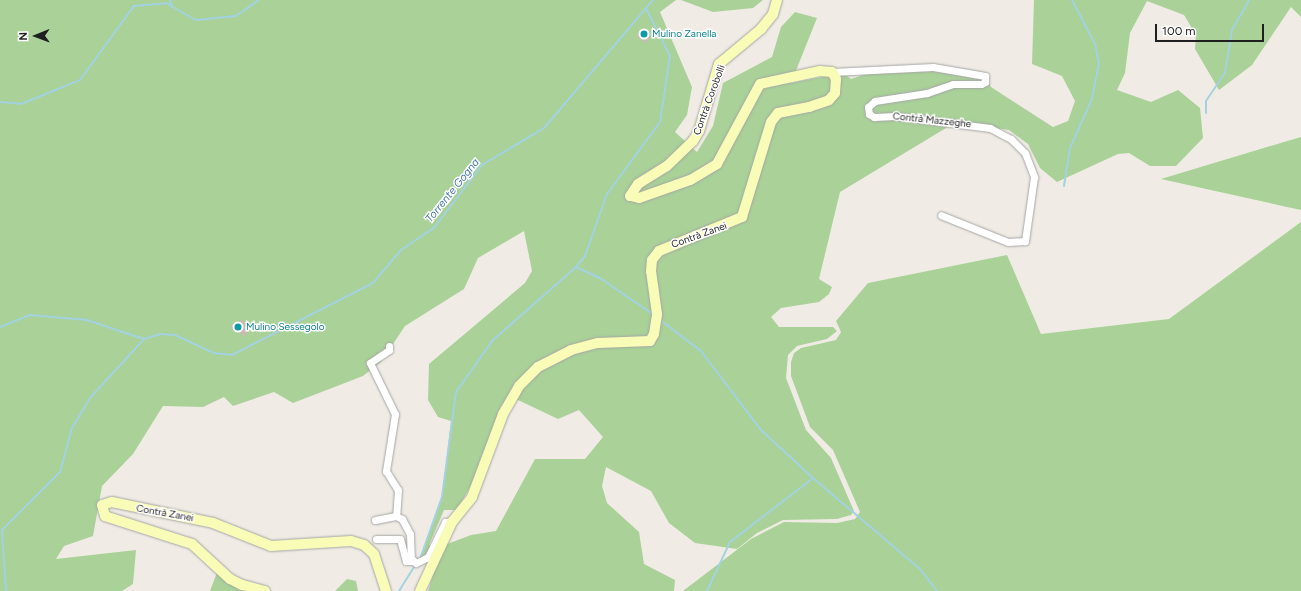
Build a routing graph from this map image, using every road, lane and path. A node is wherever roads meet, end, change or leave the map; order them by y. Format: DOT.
graph roads {
  1 [pos="777,0"];
  2 [pos="832,72"];
  3 [pos="941,215"];
  4 [pos="389,346"];
  5 [pos="396,516"];
  6 [pos="375,520"];
  7 [pos="452,522"];
  8 [pos="376,539"];
  9 [pos="412,561"];
  10 [pos="265,591"];
  11 [pos="386,591"];
  12 [pos="420,591"];
  1 -- 2 [label="street, Contrà Corobolli"];
  2 -- 3 [label="street, Contrà Mazzeghe"];
  2 -- 7 [label="street, Contrà Zanei"];
  4 -- 5 [label="street"];
  5 -- 6 [label="street"];
  5 -- 9 [label="street"];
  7 -- 9 [label="street, Contrà Zanei"];
  7 -- 12 [label="street, Contrà Zanei"];
  8 -- 9 [label="street"];
  10 -- 11 [label="street, Contrà Zanei"];
}
